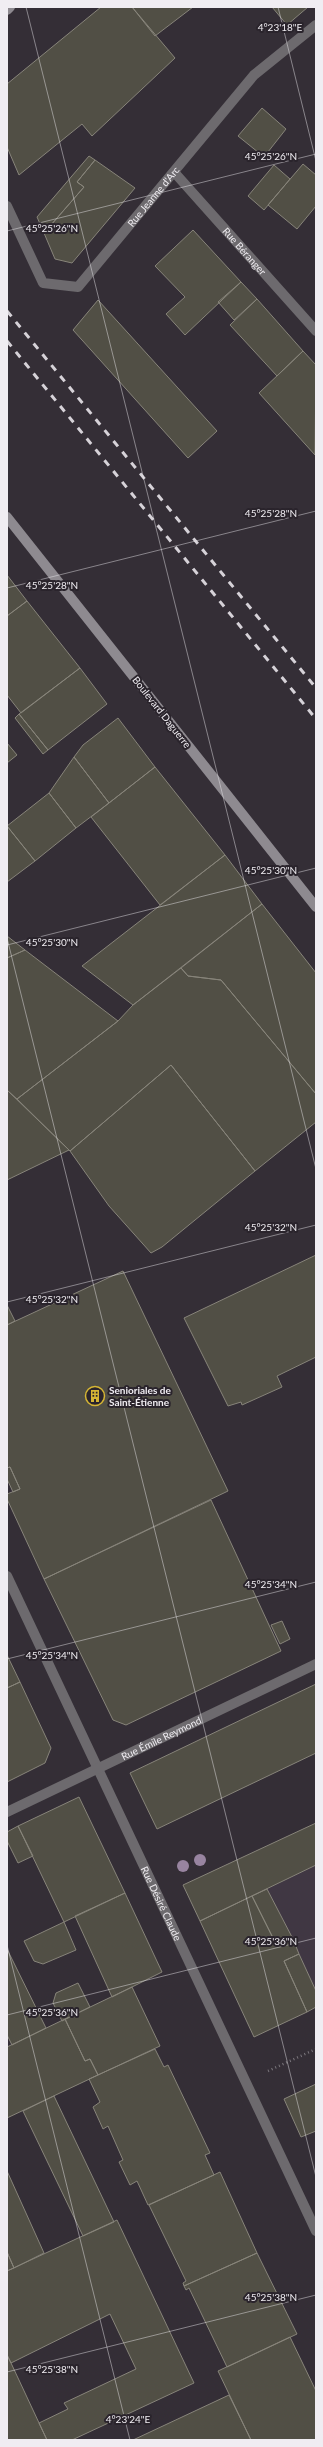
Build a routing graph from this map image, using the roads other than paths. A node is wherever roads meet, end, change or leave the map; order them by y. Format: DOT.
graph roads {
  1 [pos="10,7"];
  2 [pos="7,10"];
  3 [pos="316,25"];
  4 [pos="174,172"];
  5 [pos="7,206"];
  6 [pos="316,331"];
  7 [pos="7,517"];
  8 [pos="316,907"];
  9 [pos="7,1576"];
  10 [pos="316,1664"];
  11 [pos="98,1770"];
  12 [pos="7,1812"];
  13 [pos="316,2231"];
  1 -- 2 [label="main road"];
  3 -- 4 [label="street, Rue Jeanne d'Arc"];
  4 -- 5 [label="street, Rue Jeanne d'Arc"];
  4 -- 6 [label="street, Rue Béranger"];
  7 -- 8 [label="main road, Boulevard Daguerre"];
  9 -- 11 [label="street, Rue Désiré Claude"];
  10 -- 11 [label="street, Rue Émile Reymond"];
  11 -- 12 [label="street, Rue Émile Reymond"];
  11 -- 13 [label="street, Rue Désiré Claude"];
}
